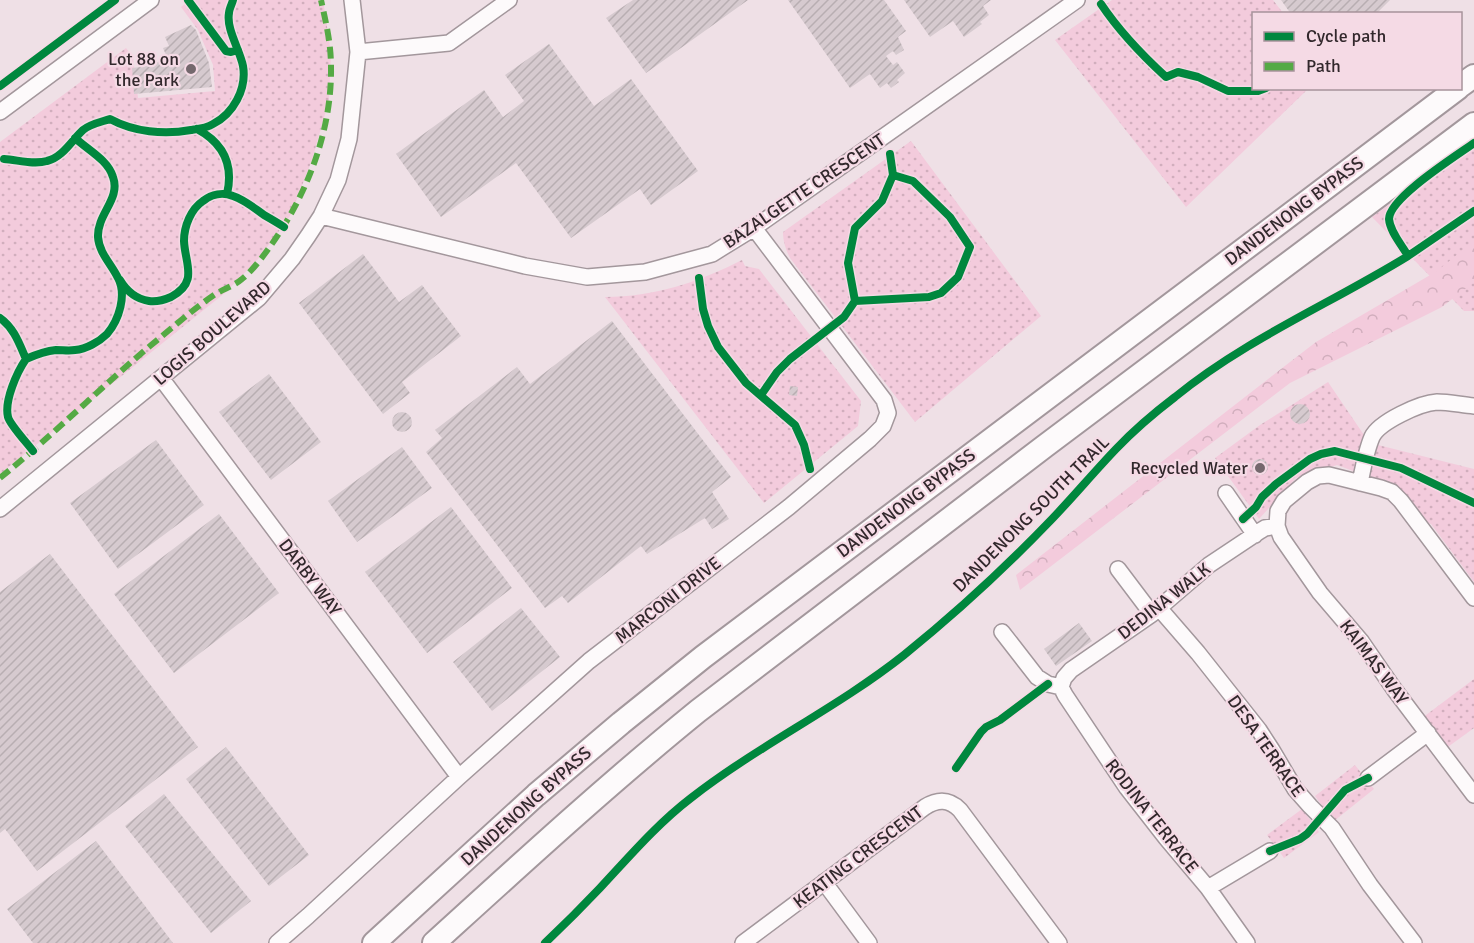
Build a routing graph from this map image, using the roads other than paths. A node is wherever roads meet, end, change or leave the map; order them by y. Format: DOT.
graph roads {
  1 [pos="151,0"];
  2 [pos="352,0"];
  3 [pos="509,0"];
  4 [pos="1077,0"];
  5 [pos="358,52"];
  6 [pos="1455,90"];
  7 [pos="0,112"];
  8 [pos="1474,124"];
  9 [pos="321,216"];
  10 [pos="754,228"];
  11 [pos="161,378"];
  12 [pos="1474,406"];
  13 [pos="1360,483"];
  14 [pos="1226,493"];
  15 [pos="0,508"];
  16 [pos="1277,526"];
  17 [pos="1255,535"];
  18 [pos="1118,569"];
  19 [pos="1474,598"];
  20 [pos="1155,611"];
  21 [pos="1002,632"];
  22 [pos="1061,687"];
  23 [pos="1428,734"];
  24 [pos="459,777"];
  25 [pos="1368,778"];
  26 [pos="1474,795"];
  27 [pos="1270,851"];
  28 [pos="824,882"];
  29 [pos="1208,888"];
  30 [pos="277,943"];
  31 [pos="375,943"];
  32 [pos="434,943"];
  33 [pos="743,943"];
  34 [pos="870,943"];
  35 [pos="1059,943"];
  36 [pos="1247,943"];
  37 [pos="1414,943"];
  1 -- 7 [label="street"];
  2 -- 5 [label="street, LOGIS BOULEVARD"];
  3 -- 5 [label="street"];
  4 -- 10 [label="street, BAZALGETTE CRESCENT"];
  5 -- 9 [label="street, LOGIS BOULEVARD"];
  6 -- 31 [label="highway, DANDENONG BYPASS"];
  8 -- 32 [label="highway"];
  9 -- 10 [label="street, BAZALGETTE CRESCENT"];
  9 -- 11 [label="street, LOGIS BOULEVARD"];
  10 -- 24 [label="street, MARCONI DRIVE"];
  11 -- 15 [label="street, LOGIS BOULEVARD"];
  11 -- 24 [label="street, DARBY WAY"];
  12 -- 13 [label="street"];
  13 -- 16 [label="street"];
  13 -- 19 [label="street"];
  14 -- 17 [label="street"];
  16 -- 17 [label="street, DEDINA WALK"];
  16 -- 23 [label="street, KAIMAS WAY"];
  17 -- 20 [label="street, DEDINA WALK"];
  18 -- 20 [label="street, DESA TERRACE"];
  20 -- 22 [label="street, DEDINA WALK"];
  20 -- 37 [label="street, DESA TERRACE"];
  21 -- 22 [label="street"];
  22 -- 29 [label="street, RODINA TERRACE"];
  23 -- 25 [label="street"];
  23 -- 26 [label="street, KAIMAS WAY"];
  24 -- 30 [label="street, MARCONI DRIVE"];
  27 -- 29 [label="street"];
  28 -- 33 [label="street, KEATING CRESCENT"];
  28 -- 34 [label="street"];
  28 -- 35 [label="street, KEATING CRESCENT"];
  29 -- 36 [label="street, RODINA TERRACE"];
}
